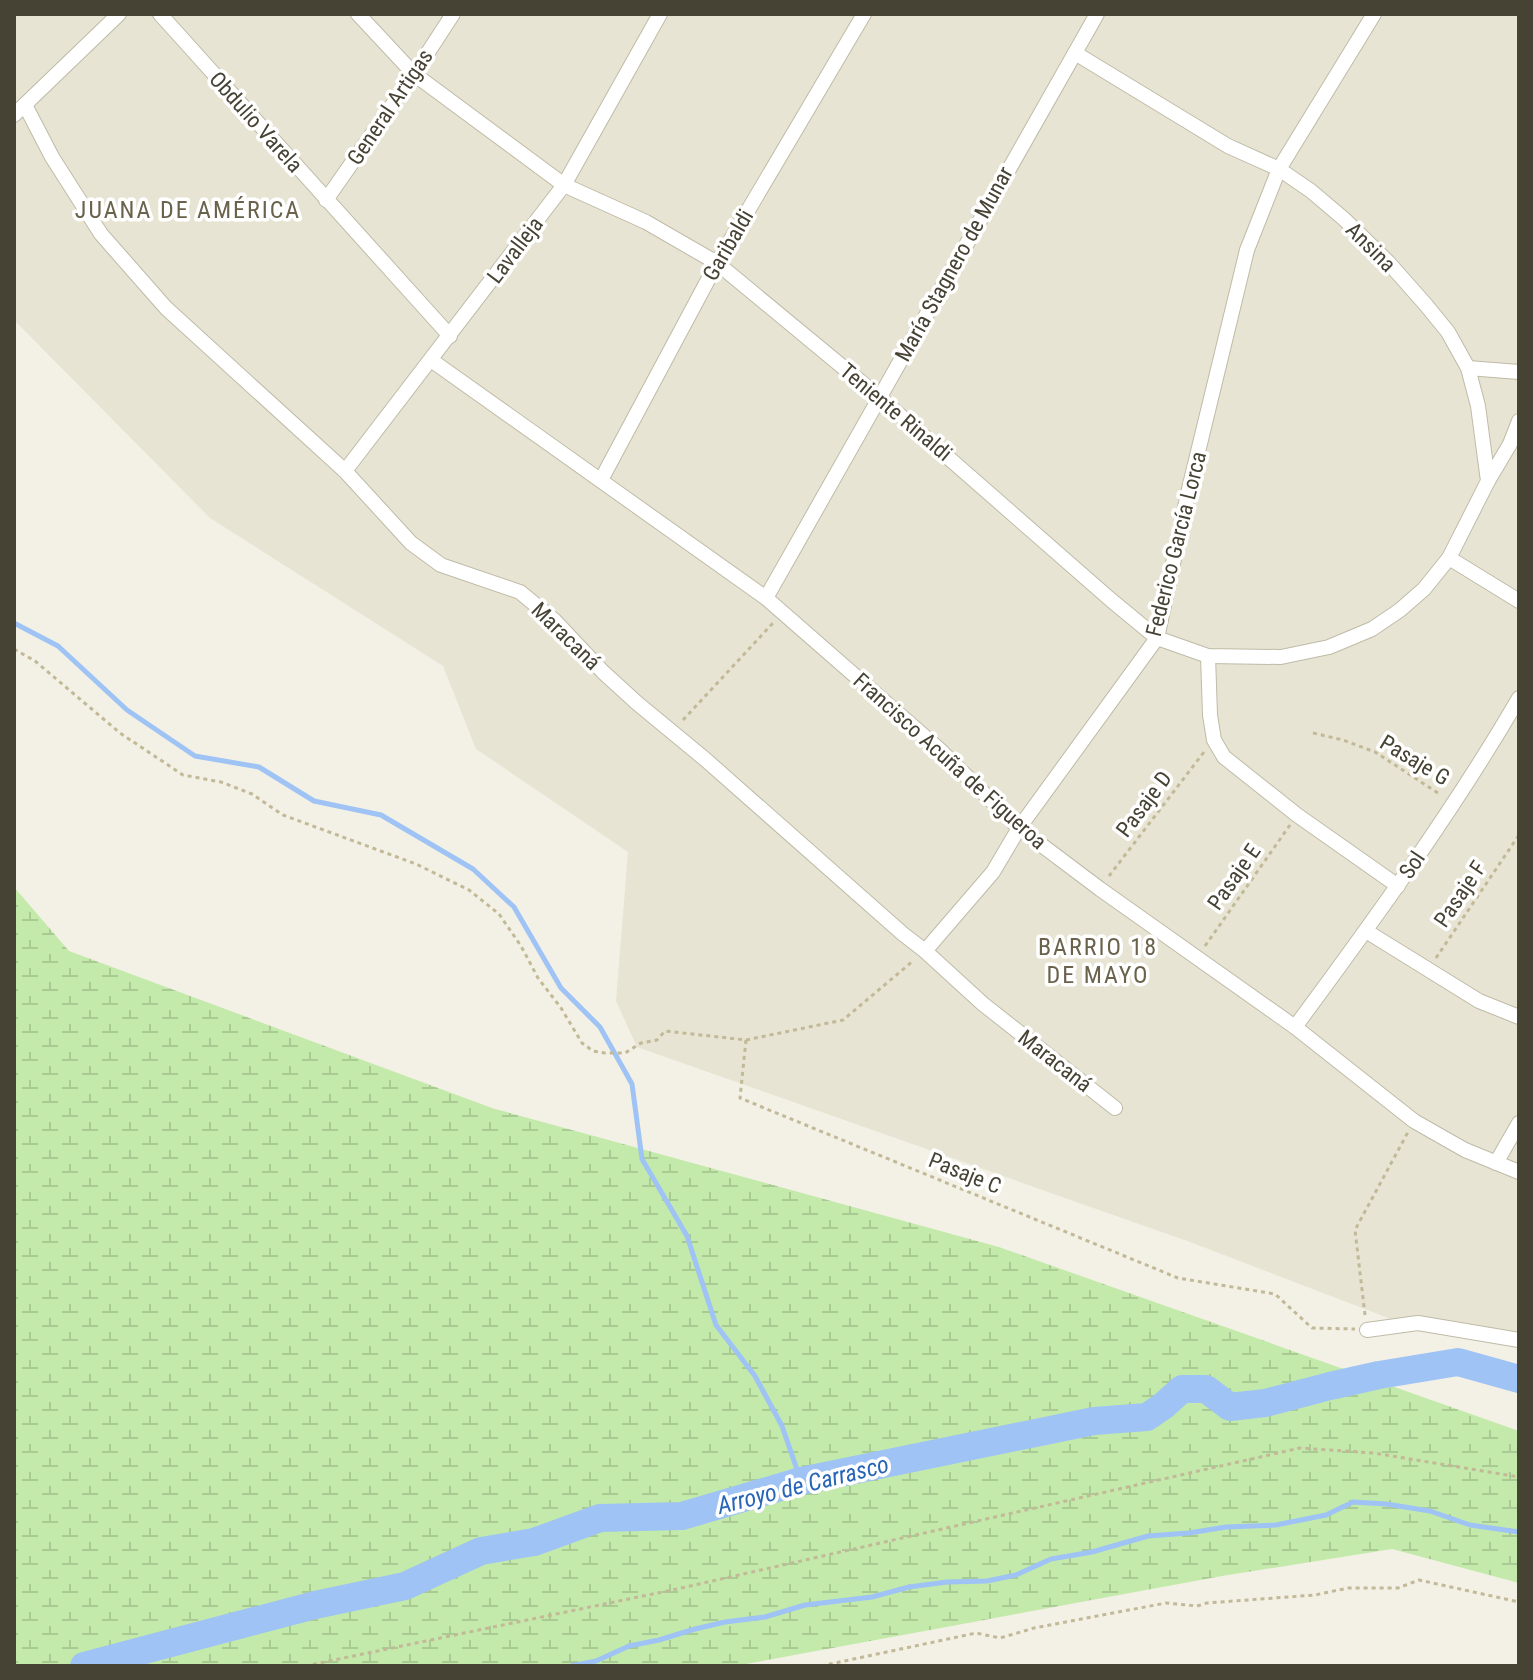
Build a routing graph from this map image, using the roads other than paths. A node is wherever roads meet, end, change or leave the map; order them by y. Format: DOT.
graph roads {
  1 [pos="119,14"];
  2 [pos="160,14"];
  3 [pos="358,14"];
  4 [pos="453,14"];
  5 [pos="660,14"];
  6 [pos="864,14"];
  7 [pos="1097,14"];
  8 [pos="1374,14"];
  9 [pos="1075,53"];
  10 [pos="414,74"];
  11 [pos="20,110"];
  12 [pos="1279,169"];
  13 [pos="564,185"];
  14 [pos="326,200"];
  15 [pos="717,263"];
  16 [pos="450,336"];
  17 [pos="431,360"];
  18 [pos="1468,368"];
  19 [pos="1519,372"];
  20 [pos="879,397"];
  21 [pos="1519,421"];
  22 [pos="345,471"];
  23 [pos="601,480"];
  24 [pos="1488,481"];
  25 [pos="1449,558"];
  26 [pos="766,598"];
  27 [pos="1519,601"];
  28 [pos="1157,638"];
  29 [pos="1208,656"];
  30 [pos="1519,698"];
  31 [pos="1019,828"];
  32 [pos="1398,886"];
  33 [pos="1366,931"];
  34 [pos="925,951"];
  35 [pos="1519,1017"];
  36 [pos="1295,1027"];
  37 [pos="1115,1108"];
  38 [pos="1519,1123"];
  39 [pos="1496,1163"];
  40 [pos="1519,1172"];
  41 [pos="1367,1330"];
  42 [pos="1519,1340"];
  1 -- 11 [label="street"];
  2 -- 14 [label="street, Obdulio Varela"];
  3 -- 10 [label="street, Teniente Rinaldi"];
  4 -- 10 [label="street, General Artigas"];
  5 -- 13 [label="street, Lavalleja"];
  6 -- 15 [label="street, Garibaldi"];
  7 -- 9 [label="street, María Stagnero de Munar"];
  8 -- 12 [label="street, Federico García Lorca"];
  9 -- 12 [label="street, Ansina"];
  9 -- 20 [label="street, María Stagnero de Munar"];
  10 -- 13 [label="street, Teniente Rinaldi"];
  10 -- 14 [label="street, General Artigas"];
  11 -- 22 [label="street, Maracaná"];
  12 -- 18 [label="street, Ansina"];
  12 -- 28 [label="street, Federico García Lorca"];
  13 -- 15 [label="street, Teniente Rinaldi"];
  13 -- 16 [label="street, Lavalleja"];
  14 -- 16 [label="street, Obdulio Varela"];
  15 -- 20 [label="street, Teniente Rinaldi"];
  15 -- 23 [label="street, Garibaldi"];
  16 -- 17 [label="street, Lavalleja"];
  17 -- 22 [label="street, Lavalleja"];
  17 -- 23 [label="street, Francisco Acuña de Figueroa"];
  18 -- 19 [label="street"];
  18 -- 24 [label="street, Ansina"];
  20 -- 26 [label="street, María Stagnero de Munar"];
  20 -- 28 [label="street, Teniente Rinaldi"];
  21 -- 24 [label="street"];
  22 -- 34 [label="street, Maracaná"];
  23 -- 26 [label="street, Francisco Acuña de Figueroa"];
  24 -- 25 [label="street"];
  25 -- 27 [label="street"];
  25 -- 29 [label="street, Teniente Rinaldi"];
  26 -- 31 [label="street, Francisco Acuña de Figueroa"];
  28 -- 29 [label="street, Teniente Rinaldi"];
  28 -- 31 [label="street, Federico García Lorca"];
  29 -- 32 [label="street"];
  30 -- 32 [label="street, Sol"];
  31 -- 34 [label="street, Federico García Lorca"];
  31 -- 36 [label="street, Francisco Acuña de Figueroa"];
  32 -- 33 [label="street, Sol"];
  33 -- 35 [label="street"];
  33 -- 36 [label="street, Sol"];
  34 -- 37 [label="street, Maracaná"];
  36 -- 39 [label="street, Francisco Acuña de Figueroa"];
  38 -- 39 [label="street"];
  39 -- 40 [label="street, Francisco Acuña de Figueroa"];
  41 -- 42 [label="street"];
}
